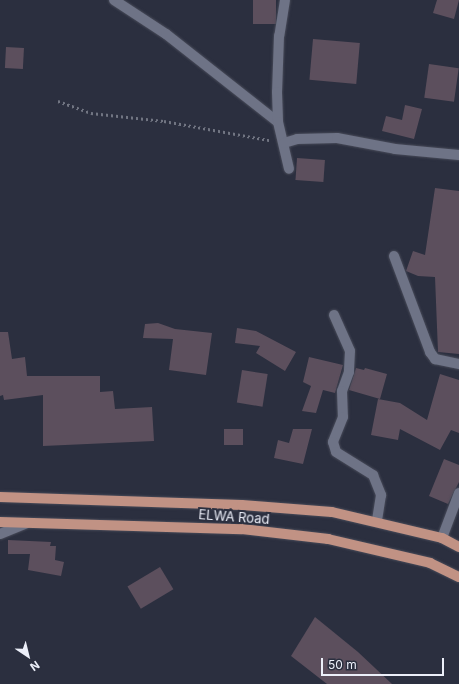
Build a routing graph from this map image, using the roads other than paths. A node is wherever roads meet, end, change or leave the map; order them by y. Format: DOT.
graph roads {
  1 [pos="114,0"];
  2 [pos="285,0"];
  3 [pos="278,122"];
  4 [pos="284,143"];
  5 [pos="459,155"];
  6 [pos="289,169"];
  7 [pos="394,256"];
  8 [pos="334,315"];
  9 [pos="459,364"];
  10 [pos="459,493"];
  11 [pos="0,497"];
  12 [pos="376,521"];
  13 [pos="0,522"];
  14 [pos="27,523"];
  15 [pos="0,534"];
  16 [pos="442,538"];
  17 [pos="459,547"];
  18 [pos="459,577"];
  1 -- 3 [label="street"];
  2 -- 3 [label="street"];
  3 -- 4 [label="street"];
  4 -- 5 [label="street"];
  4 -- 6 [label="street"];
  7 -- 9 [label="street"];
  8 -- 12 [label="street"];
  10 -- 16 [label="street"];
  11 -- 12 [label="main road, ELWA Road"];
  12 -- 16 [label="main road, ELWA Road"];
  13 -- 14 [label="main road, ELWA Road"];
  14 -- 15 [label="street"];
  14 -- 18 [label="main road, ELWA Road"];
  16 -- 17 [label="main road, ELWA Road"];
}
